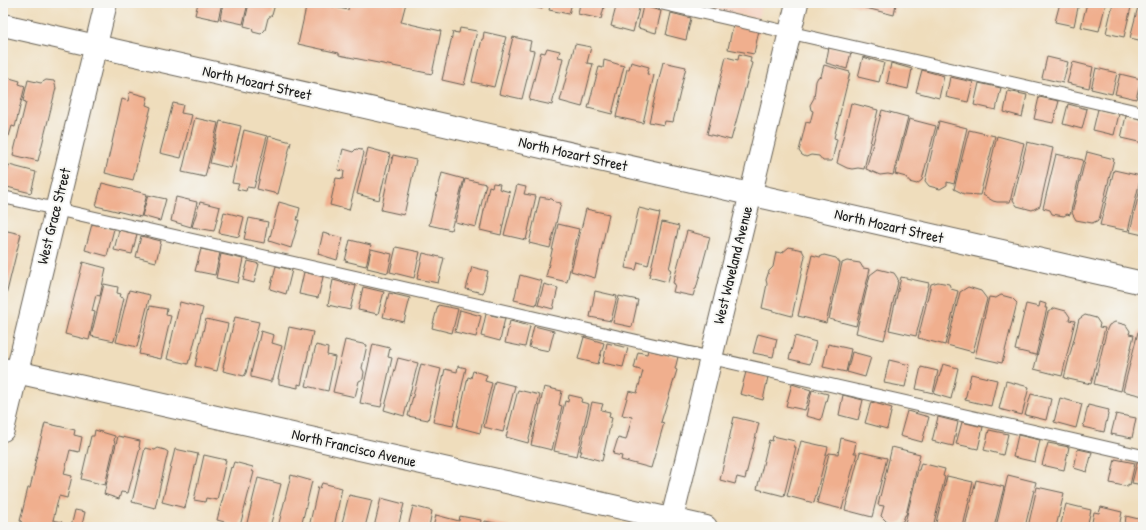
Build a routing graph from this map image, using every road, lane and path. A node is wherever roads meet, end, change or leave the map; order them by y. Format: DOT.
graph roads {
  1 [pos="106,3"];
  2 [pos="660,3"];
  3 [pos="796,3"];
  4 [pos="3,25"];
  5 [pos="789,32"];
  6 [pos="96,46"];
  7 [pos="1143,113"];
  8 [pos="750,194"];
  9 [pos="3,197"];
  10 [pos="56,209"];
  11 [pos="1143,283"];
  12 [pos="711,358"];
  13 [pos="10,370"];
  14 [pos="3,430"];
  15 [pos="1143,456"];
  16 [pos="671,523"];
  17 [pos="706,527"];
  1 -- 6 [label="street, West Grace Street"];
  2 -- 5 [label="lane"];
  3 -- 5 [label="street, West Waveland Avenue"];
  4 -- 6 [label="street, North Mozart Street"];
  5 -- 7 [label="lane"];
  5 -- 8 [label="street, West Waveland Avenue"];
  6 -- 8 [label="street, North Mozart Street"];
  6 -- 10 [label="street, West Grace Street"];
  8 -- 11 [label="street, North Mozart Street"];
  8 -- 12 [label="street, West Waveland Avenue"];
  9 -- 10 [label="lane"];
  10 -- 12 [label="lane"];
  10 -- 13 [label="street, West Grace Street"];
  12 -- 15 [label="lane"];
  12 -- 16 [label="street, West Waveland Avenue"];
  13 -- 14 [label="street, West Grace Street"];
  13 -- 16 [label="street, North Francisco Avenue"];
  16 -- 17 [label="street, North Francisco Avenue"];
}
